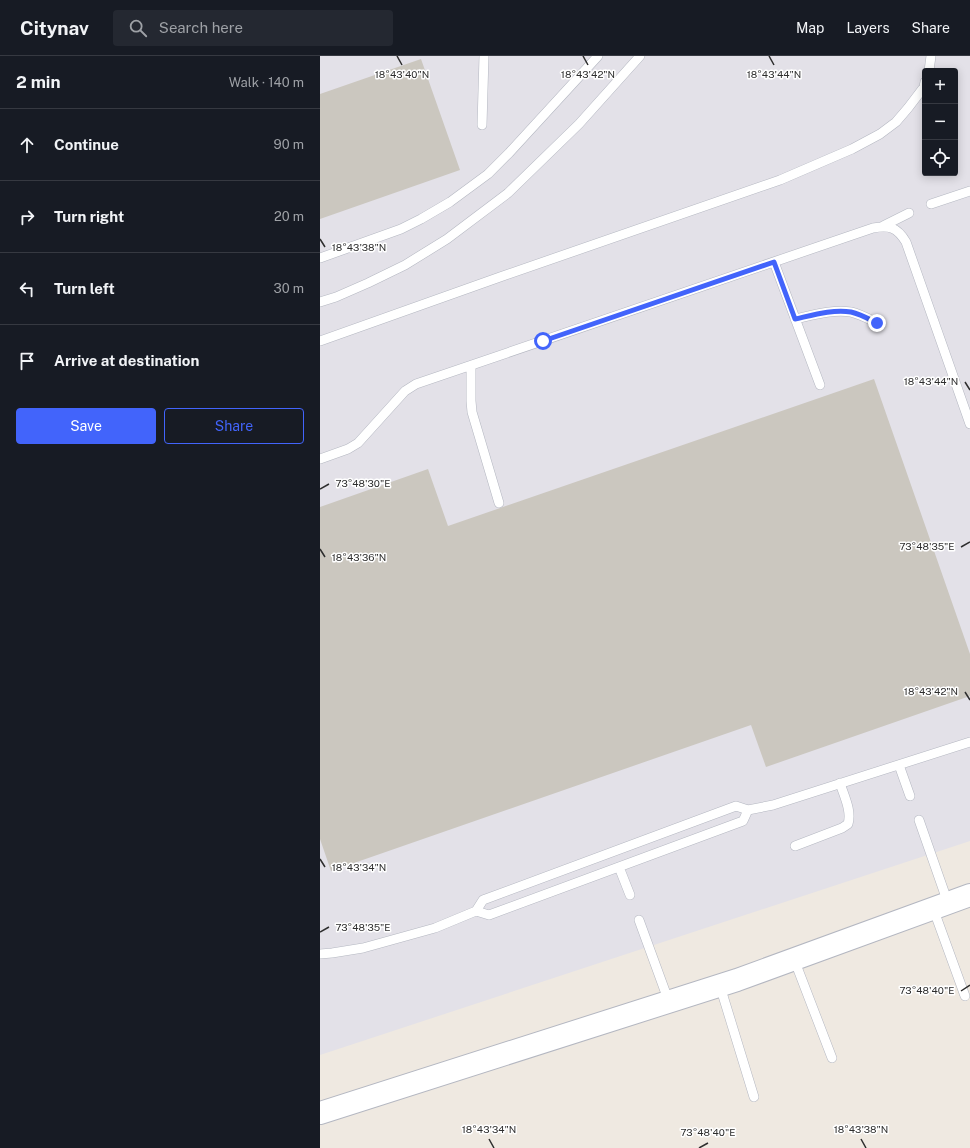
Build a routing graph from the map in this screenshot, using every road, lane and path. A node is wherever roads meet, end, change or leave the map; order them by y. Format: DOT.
graph roads {
  1 [pos="484,56"];
  2 [pos="598,56"];
  3 [pos="640,56"];
  4 [pos="931,56"];
  5 [pos="929,68"];
  6 [pos="922,90"];
  7 [pos="482,125"];
  8 [pos="970,191"];
  9 [pos="931,204"];
  10 [pos="909,213"];
  11 [pos="883,226"];
  12 [pos="320,258"];
  13 [pos="774,262"];
  14 [pos="320,302"];
  15 [pos="795,319"];
  16 [pos="877,323"];
  17 [pos="320,341"];
  18 [pos="471,366"];
  19 [pos="820,385"];
  20 [pos="970,424"];
  21 [pos="320,459"];
  22 [pos="499,503"];
  23 [pos="970,742"];
  24 [pos="899,765"];
  25 [pos="840,783"];
  26 [pos="910,796"];
  27 [pos="748,810"];
  28 [pos="919,820"];
  29 [pos="795,846"];
  30 [pos="619,867"];
  31 [pos="630,895"];
  32 [pos="970,895"];
  33 [pos="941,905"];
  34 [pos="476,911"];
  35 [pos="639,920"];
  36 [pos="320,954"];
  37 [pos="794,959"];
  38 [pos="720,986"];
  39 [pos="965,996"];
  40 [pos="669,1002"];
  41 [pos="832,1058"];
  42 [pos="754,1097"];
  43 [pos="320,1113"];
  1 -- 7 [label="lane"];
  2 -- 12 [label="lane"];
  3 -- 14 [label="lane"];
  4 -- 5 [label="lane"];
  6 -- 17 [label="lane"];
  8 -- 9 [label="lane"];
  10 -- 11 [label="lane"];
  11 -- 13 [label="lane"];
  11 -- 20 [label="lane"];
  13 -- 15 [label="lane"];
  13 -- 18 [label="lane"];
  15 -- 16 [label="lane"];
  15 -- 19 [label="lane"];
  18 -- 21 [label="lane"];
  18 -- 22 [label="lane"];
  23 -- 24 [label="lane"];
  24 -- 25 [label="lane"];
  24 -- 26 [label="lane"];
  25 -- 27 [label="lane"];
  25 -- 29 [label="lane"];
  27 -- 30 [label="lane"];
  27 -- 34 [label="lane"];
  28 -- 33 [label="lane"];
  30 -- 31 [label="lane"];
  30 -- 34 [label="lane"];
  32 -- 33 [label="street"];
  33 -- 37 [label="street"];
  33 -- 39 [label="lane"];
  34 -- 36 [label="lane"];
  35 -- 40 [label="lane"];
  37 -- 38 [label="street"];
  37 -- 41 [label="lane"];
  38 -- 40 [label="street"];
  38 -- 42 [label="lane"];
  40 -- 43 [label="street"];
}
